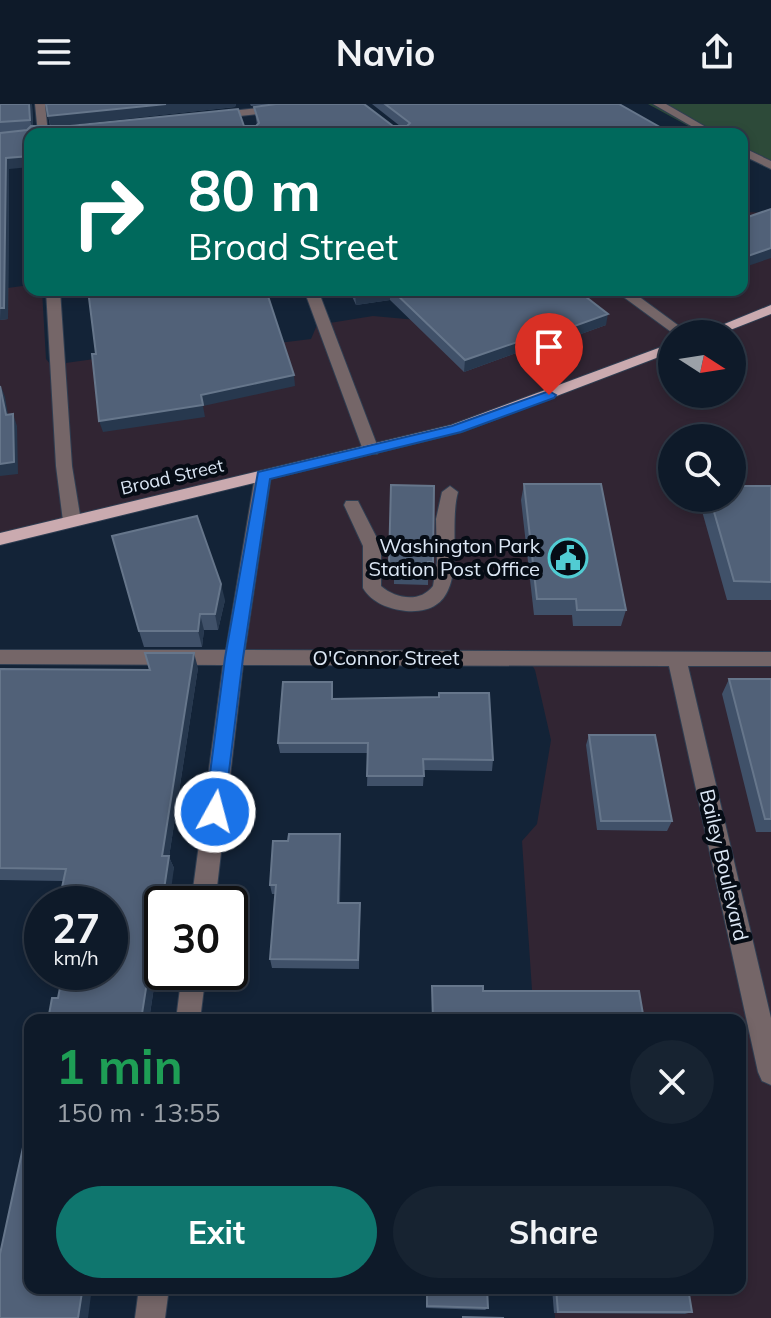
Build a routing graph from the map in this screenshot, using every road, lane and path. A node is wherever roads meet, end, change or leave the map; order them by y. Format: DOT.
graph roads {
  1 [pos="40,104"];
  2 [pos="324,104"];
  3 [pos="658,104"];
  4 [pos="244,113"];
  5 [pos="197,117"];
  6 [pos="42,128"];
  7 [pos="702,128"];
  8 [pos="748,153"];
  9 [pos="771,166"];
  10 [pos="53,296"];
  11 [pos="313,296"];
  12 [pos="629,296"];
  13 [pos="771,309"];
  14 [pos="663,320"];
  15 [pos="743,320"];
  16 [pos="658,352"];
  17 [pos="371,450"];
  18 [pos="263,476"];
  19 [pos="450,492"];
  20 [pos="352,505"];
  21 [pos="72,521"];
  22 [pos="0,539"];
  23 [pos="0,657"];
  24 [pos="234,658"];
  25 [pos="677,659"];
  26 [pos="771,659"];
  27 [pos="205,886"];
  28 [pos="192,990"];
  29 [pos="189,1014"];
  30 [pos="771,1072"];
  31 [pos="153,1294"];
  32 [pos="150,1318"];
  1 -- 6 [label="street"];
  2 -- 4 [label="street"];
  3 -- 7 [label="street"];
  4 -- 5 [label="street"];
  8 -- 9 [label="street"];
  10 -- 21 [label="street"];
  11 -- 17 [label="street"];
  12 -- 14 [label="street"];
  13 -- 15 [label="main road"];
  16 -- 17 [label="main road, Broad Street"];
  17 -- 18 [label="main road, Broad Street"];
  18 -- 21 [label="main road, Broad Street"];
  18 -- 24 [label="street"];
  19 -- 20 [label="street"];
  21 -- 22 [label="main road, Broad Street"];
  23 -- 24 [label="street, O'Connor Street"];
  24 -- 25 [label="street, O'Connor Street"];
  24 -- 27 [label="street"];
  25 -- 26 [label="street, O'Connor Street"];
  25 -- 30 [label="street, Bailey Boulevard"];
  28 -- 29 [label="street"];
  31 -- 32 [label="street"];
}
